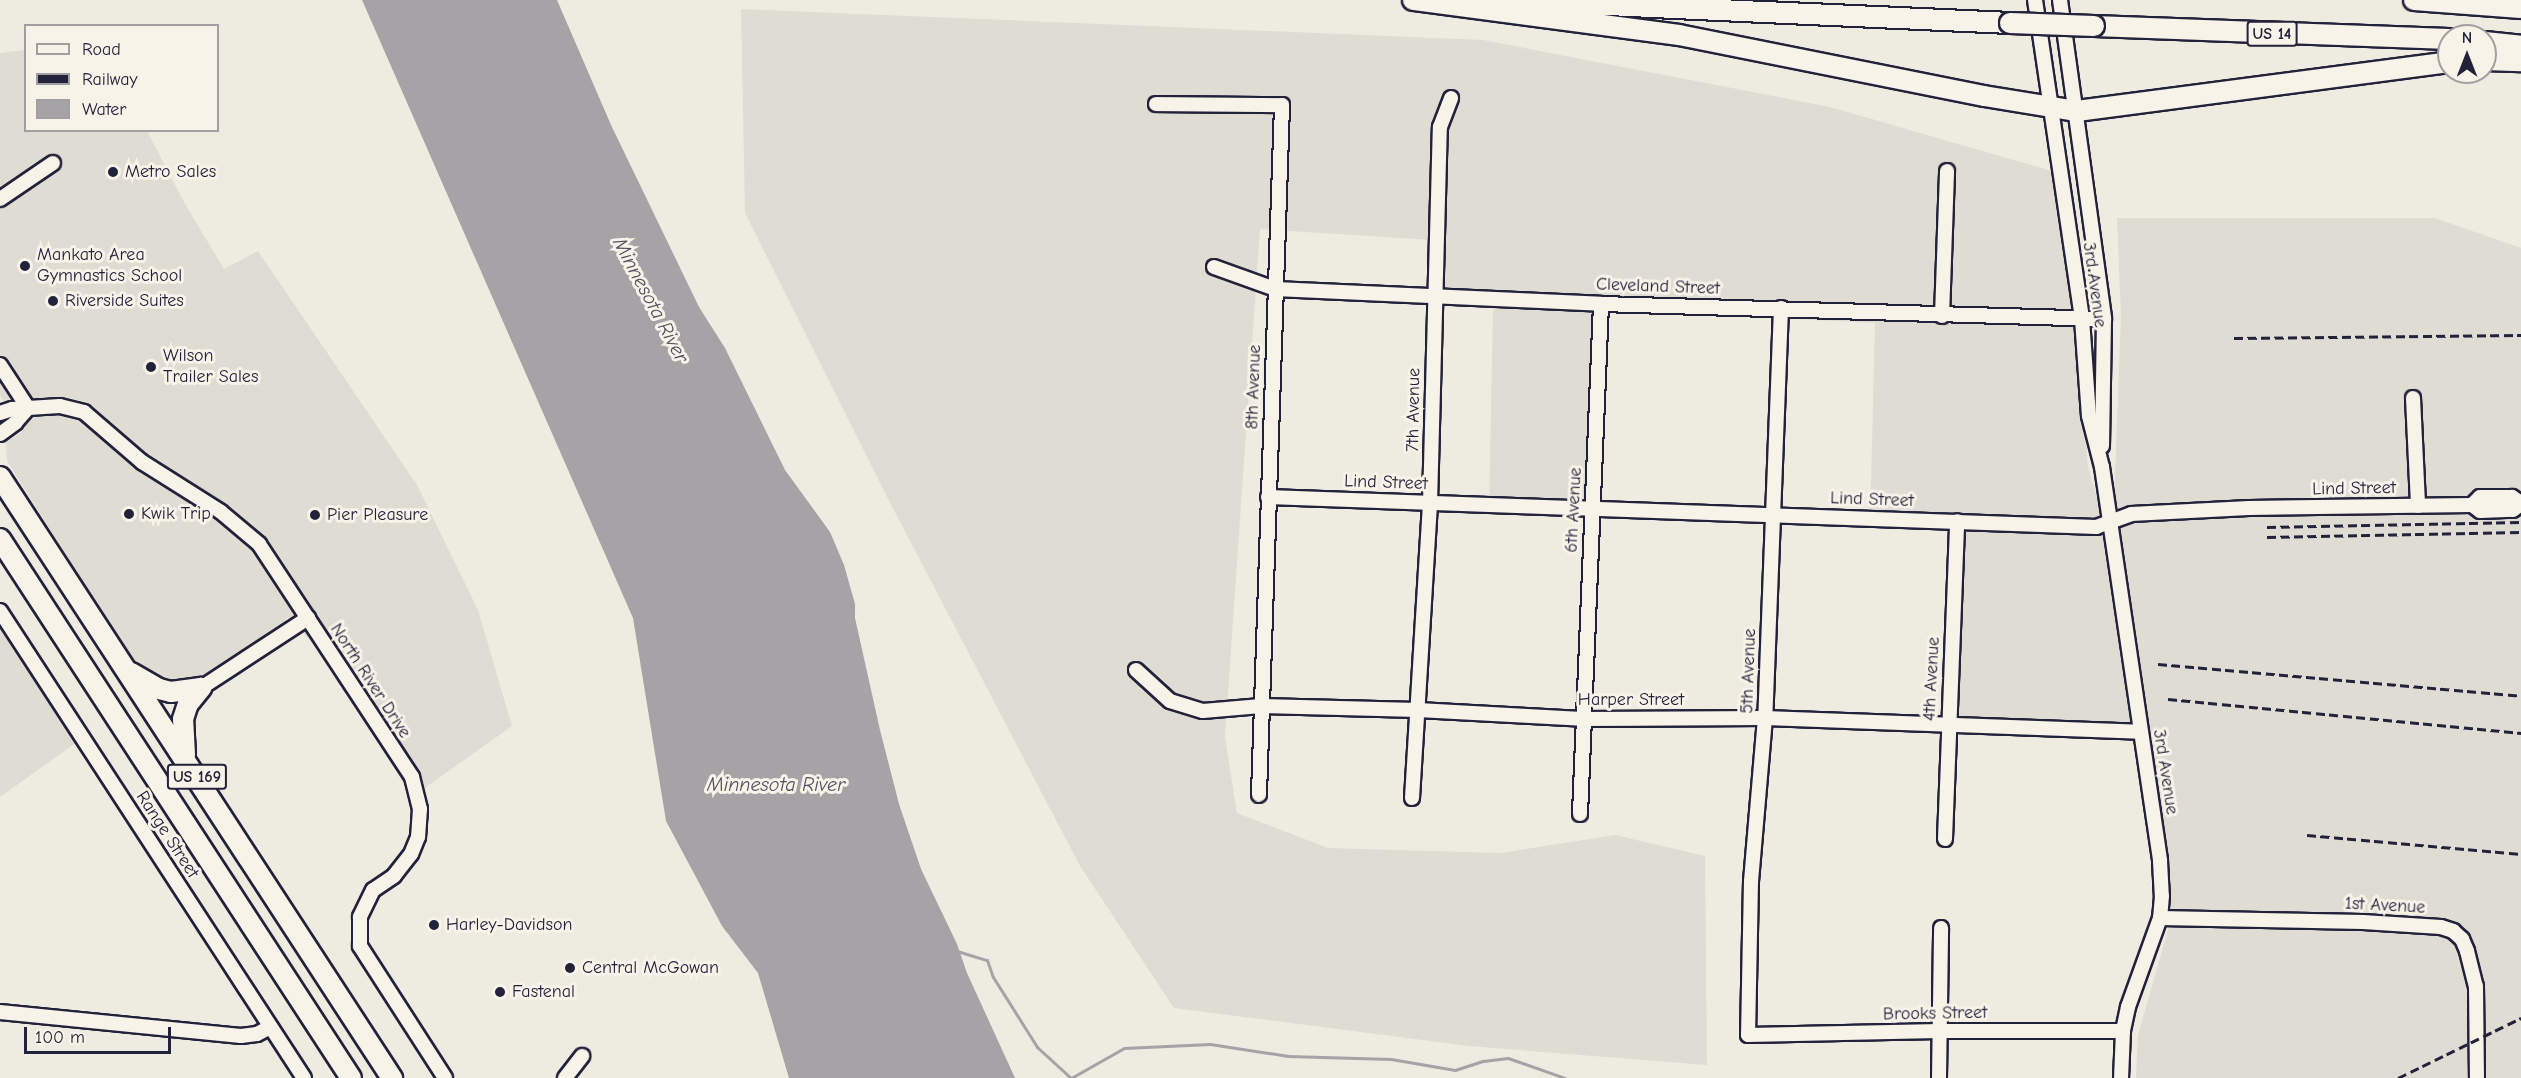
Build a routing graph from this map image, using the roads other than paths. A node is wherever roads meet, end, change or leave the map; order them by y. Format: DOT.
graph roads {
  1 [pos="1413,0"];
  2 [pos="1496,0"];
  3 [pos="2035,0"];
  4 [pos="2060,0"];
  5 [pos="2414,0"];
  6 [pos="2521,8"];
  7 [pos="2437,39"];
  8 [pos="2497,43"];
  9 [pos="2521,46"];
  10 [pos="2497,60"];
  11 [pos="2521,61"];
  12 [pos="2437,64"];
  13 [pos="1451,98"];
  14 [pos="1156,104"];
  15 [pos="2050,107"];
  16 [pos="2077,111"];
  17 [pos="53,163"];
  18 [pos="1947,171"];
  19 [pos="0,198"];
  20 [pos="1214,267"];
  21 [pos="1275,289"];
  22 [pos="1435,296"];
  23 [pos="1601,304"];
  24 [pos="1781,308"];
  25 [pos="1942,316"];
  26 [pos="2082,319"];
  27 [pos="2104,319"];
  28 [pos="0,365"];
  29 [pos="2413,398"];
  30 [pos="28,408"];
  31 [pos="0,414"];
  32 [pos="0,434"];
  33 [pos="2102,466"];
  34 [pos="0,477"];
  35 [pos="1268,497"];
  36 [pos="1430,503"];
  37 [pos="2521,503"];
  38 [pos="2418,506"];
  39 [pos="1592,509"];
  40 [pos="1772,515"];
  41 [pos="1957,521"];
  42 [pos="2110,521"];
  43 [pos="0,539"];
  44 [pos="0,611"];
  45 [pos="308,618"];
  46 [pos="124,668"];
  47 [pos="1136,670"];
  48 [pos="201,688"];
  49 [pos="1261,706"];
  50 [pos="1418,710"];
  51 [pos="1582,718"];
  52 [pos="1765,718"];
  53 [pos="1948,725"];
  54 [pos="2140,732"];
  55 [pos="186,759"];
  56 [pos="1259,795"];
  57 [pos="1412,798"];
  58 [pos="1580,814"];
  59 [pos="1945,838"];
  60 [pos="2160,918"];
  61 [pos="1941,928"];
  62 [pos="0,1012"];
  63 [pos="270,1027"];
  64 [pos="1939,1031"];
  65 [pos="2123,1031"];
  66 [pos="1748,1035"];
  67 [pos="582,1056"];
  68 [pos="304,1078"];
  69 [pos="351,1078"];
  70 [pos="392,1078"];
  71 [pos="445,1078"];
  72 [pos="565,1078"];
  73 [pos="1939,1078"];
  74 [pos="2121,1078"];
  75 [pos="2478,1078"];
  1 -- 15 [label="highway"];
  2 -- 7 [label="highway, US 14, bridge"];
  3 -- 15 [label="street, 3rd Avenue"];
  4 -- 16 [label="street, 3rd Avenue"];
  5 -- 6 [label="highway"];
  8 -- 9 [label="highway"];
  10 -- 11 [label="highway"];
  12 -- 16 [label="highway"];
  13 -- 22 [label="street, 7th Avenue"];
  14 -- 21 [label="street, 8th Avenue"];
  15 -- 16 [label="highway"];
  15 -- 26 [label="street, 3rd Avenue"];
  16 -- 27 [label="street, 3rd Avenue"];
  17 -- 19 [label="street"];
  18 -- 25 [label="street"];
  20 -- 21 [label="street, Cleveland Street"];
  21 -- 22 [label="street, Cleveland Street"];
  21 -- 35 [label="street, 8th Avenue"];
  22 -- 23 [label="street, Cleveland Street"];
  22 -- 36 [label="street, 7th Avenue"];
  23 -- 24 [label="street, Cleveland Street"];
  23 -- 39 [label="street, 6th Avenue"];
  24 -- 25 [label="street, Cleveland Street"];
  24 -- 40 [label="street, 5th Avenue"];
  25 -- 26 [label="street, Cleveland Street"];
  26 -- 27 [label="street, Cleveland Street"];
  26 -- 33 [label="street, 3rd Avenue"];
  27 -- 33 [label="street, 3rd Avenue"];
  28 -- 30 [label="street"];
  29 -- 38 [label="street"];
  30 -- 31 [label="street, North River Drive"];
  30 -- 32 [label="street"];
  30 -- 45 [label="street, North River Drive"];
  33 -- 42 [label="street, 3rd Avenue"];
  34 -- 46 [label="highway, US 169"];
  35 -- 36 [label="street, Lind Street"];
  35 -- 49 [label="street, 8th Avenue"];
  36 -- 39 [label="street, Lind Street"];
  36 -- 50 [label="street, 7th Avenue"];
  37 -- 38 [label="street, Lind Street"];
  38 -- 42 [label="street, Lind Street"];
  39 -- 40 [label="street, Lind Street"];
  39 -- 51 [label="street, 6th Avenue"];
  40 -- 41 [label="street, Lind Street"];
  40 -- 52 [label="street, 5th Avenue"];
  41 -- 42 [label="street, Lind Street"];
  41 -- 53 [label="street, 4th Avenue"];
  42 -- 54 [label="street, 3rd Avenue"];
  43 -- 69 [label="highway, US 169"];
  44 -- 63 [label="street, Range Street"];
  45 -- 48 [label="street"];
  45 -- 71 [label="street, North River Drive"];
  46 -- 48 [label="highway"];
  46 -- 55 [label="highway, US 169"];
  47 -- 49 [label="street, Harper Street"];
  48 -- 55 [label="highway"];
  49 -- 50 [label="street, Harper Street"];
  49 -- 56 [label="street, 8th Avenue"];
  50 -- 51 [label="street, Harper Street"];
  50 -- 57 [label="street, 7th Avenue"];
  51 -- 52 [label="street, Harper Street"];
  51 -- 58 [label="street, 6th Avenue"];
  52 -- 53 [label="street, Harper Street"];
  52 -- 66 [label="street, 5th Avenue"];
  53 -- 54 [label="street, Harper Street"];
  53 -- 59 [label="street, 4th Avenue"];
  54 -- 60 [label="street, 3rd Avenue"];
  55 -- 70 [label="highway, US 169"];
  60 -- 65 [label="street, 3rd Avenue"];
  60 -- 75 [label="street, 1st Avenue"];
  61 -- 64 [label="street"];
  62 -- 63 [label="street"];
  63 -- 68 [label="street, Range Street"];
  64 -- 65 [label="street, Brooks Street"];
  64 -- 66 [label="street, Brooks Street"];
  64 -- 73 [label="street"];
  65 -- 74 [label="street, 3rd Avenue"];
  67 -- 72 [label="street"];
}
